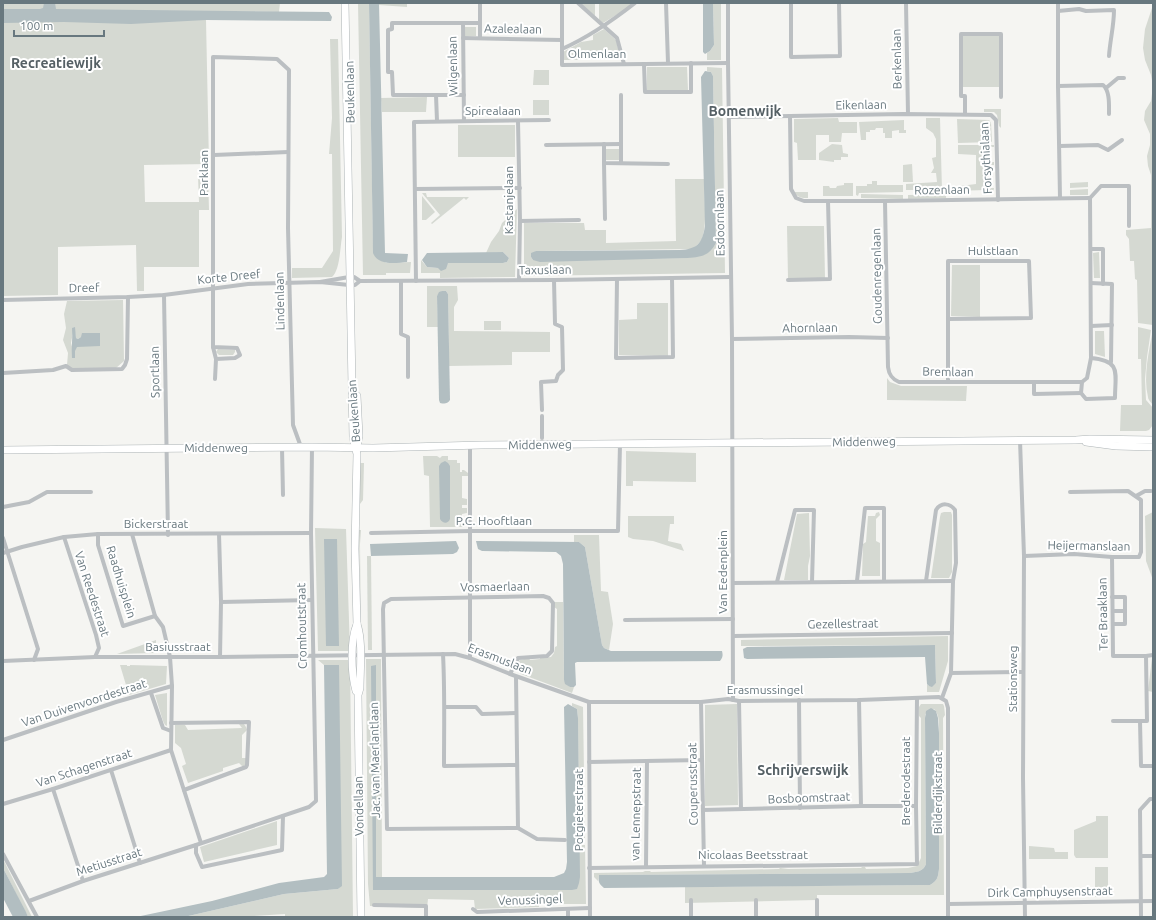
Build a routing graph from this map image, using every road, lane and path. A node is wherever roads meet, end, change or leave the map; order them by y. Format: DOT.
graph roads {
  1 [pos="345,3"];
  2 [pos="348,3"];
  3 [pos="480,3"];
  4 [pos="562,3"];
  5 [pos="578,3"];
  6 [pos="635,3"];
  7 [pos="666,3"];
  8 [pos="728,3"];
  9 [pos="791,3"];
  10 [pos="839,3"];
  11 [pos="906,3"];
  12 [pos="1058,3"];
  13 [pos="1058,10"];
  14 [pos="463,23"];
  15 [pos="480,23"];
  16 [pos="604,26"];
  17 [pos="463,38"];
  18 [pos="480,38"];
  19 [pos="562,40"];
  20 [pos="562,49"];
  21 [pos="1109,56"];
  22 [pos="214,57"];
  23 [pos="668,63"];
  24 [pos="691,63"];
  25 [pos="728,63"];
  26 [pos="624,64"];
  27 [pos="644,64"];
  28 [pos="1124,78"];
  29 [pos="1058,86"];
  30 [pos="1106,88"];
  31 [pos="436,94"];
  32 [pos="464,94"];
  33 [pos="621,95"];
  34 [pos="1001,96"];
  35 [pos="908,114"];
  36 [pos="965,114"];
  37 [pos="1109,114"];
  38 [pos="993,116"];
  39 [pos="729,117"];
  40 [pos="790,117"];
  41 [pos="549,120"];
  42 [pos="464,121"];
  43 [pos="518,121"];
  44 [pos="437,122"];
  45 [pos="1122,140"];
  46 [pos="604,144"];
  47 [pos="621,144"];
  48 [pos="546,145"];
  49 [pos="1060,146"];
  50 [pos="288,152"];
  51 [pos="214,155"];
  52 [pos="604,163"];
  53 [pos="621,163"];
  54 [pos="668,164"];
  55 [pos="520,188"];
  56 [pos="415,189"];
  57 [pos="1060,198"];
  58 [pos="1090,198"];
  59 [pos="998,200"];
  60 [pos="828,201"];
  61 [pos="885,201"];
  62 [pos="605,219"];
  63 [pos="579,220"];
  64 [pos="520,222"];
  65 [pos="1130,226"];
  66 [pos="1091,249"];
  67 [pos="730,277"];
  68 [pos="672,278"];
  69 [pos="617,279"];
  70 [pos="519,280"];
  71 [pos="554,280"];
  72 [pos="788,280"];
  73 [pos="351,281"];
  74 [pos="360,281"];
  75 [pos="401,281"];
  76 [pos="416,281"];
  77 [pos="290,282"];
  78 [pos="320,282"];
  79 [pos="1091,283"];
  80 [pos="1103,284"];
  81 [pos="212,289"];
  82 [pos="164,295"];
  83 [pos="128,297"];
  84 [pos="3,300"];
  85 [pos="948,320"];
  86 [pos="1112,325"];
  87 [pos="1091,326"];
  88 [pos="888,338"];
  89 [pos="732,339"];
  90 [pos="213,347"];
  91 [pos="888,350"];
  92 [pos="1091,358"];
  93 [pos="216,359"];
  94 [pos="1111,362"];
  95 [pos="3,373"];
  96 [pos="408,377"];
  97 [pos="215,379"];
  98 [pos="948,382"];
  99 [pos="1034,382"];
  100 [pos="1082,382"];
  101 [pos="1082,393"];
  102 [pos="542,410"];
  103 [pos="542,416"];
  104 [pos="542,438"];
  105 [pos="1020,440"];
  106 [pos="1076,440"];
  107 [pos="1153,440"];
  108 [pos="732,443"];
  109 [pos="620,444"];
  110 [pos="470,446"];
  111 [pos="301,447"];
  112 [pos="312,447"];
  113 [pos="1153,447"];
  114 [pos="282,448"];
  115 [pos="356,448"];
  116 [pos="166,449"];
  117 [pos="3,450"];
  118 [pos="1151,491"];
  119 [pos="91,492"];
  120 [pos="1070,492"];
  121 [pos="283,495"];
  122 [pos="1136,496"];
  123 [pos="3,507"];
  124 [pos="470,531"];
  125 [pos="311,533"];
  126 [pos="371,533"];
  127 [pos="98,534"];
  128 [pos="132,534"];
  129 [pos="168,534"];
  130 [pos="219,534"];
  131 [pos="64,537"];
  132 [pos="3,538"];
  133 [pos="5,552"];
  134 [pos="1024,556"];
  135 [pos="1112,557"];
  136 [pos="857,581"];
  137 [pos="884,581"];
  138 [pos="926,581"];
  139 [pos="953,581"];
  140 [pos="777,582"];
  141 [pos="812,582"];
  142 [pos="733,584"];
  143 [pos="470,597"];
  144 [pos="1112,597"];
  145 [pos="312,600"];
  146 [pos="221,602"];
  147 [pos="1112,610"];
  148 [pos="1124,610"];
  149 [pos="155,616"];
  150 [pos="733,619"];
  151 [pos="625,620"];
  152 [pos="1113,624"];
  153 [pos="952,633"];
  154 [pos="734,636"];
  155 [pos="443,654"];
  156 [pos="312,655"];
  157 [pos="356,655"];
  158 [pos="383,655"];
  159 [pos="1153,655"];
  160 [pos="1146,656"];
  161 [pos="95,657"];
  162 [pos="170,657"];
  163 [pos="220,657"];
  164 [pos="470,658"];
  165 [pos="34,660"];
  166 [pos="3,662"];
  167 [pos="1023,672"];
  168 [pos="952,673"];
  169 [pos="510,674"];
  170 [pos="516,677"];
  171 [pos="172,686"];
  172 [pos="151,692"];
  173 [pos="917,698"];
  174 [pos="942,698"];
  175 [pos="733,700"];
  176 [pos="799,700"];
  177 [pos="859,700"];
  178 [pos="739,701"];
  179 [pos="589,702"];
  180 [pos="701,702"];
  181 [pos="445,707"];
  182 [pos="516,713"];
  183 [pos="1113,721"];
  184 [pos="1140,721"];
  185 [pos="171,723"];
  186 [pos="171,731"];
  187 [pos="3,740"];
  188 [pos="171,750"];
  189 [pos="702,760"];
  190 [pos="647,761"];
  191 [pos="589,762"];
  192 [pos="516,766"];
  193 [pos="1153,766"];
  194 [pos="112,770"];
  195 [pos="53,790"];
  196 [pos="184,790"];
  197 [pos="1153,799"];
  198 [pos="3,804"];
  199 [pos="314,804"];
  200 [pos="861,806"];
  201 [pos="916,806"];
  202 [pos="800,808"];
  203 [pos="741,809"];
  204 [pos="703,810"];
  205 [pos="283,816"];
  206 [pos="518,828"];
  207 [pos="565,840"];
  208 [pos="198,844"];
  209 [pos="3,854"];
  210 [pos="1141,856"];
  211 [pos="1153,856"];
  212 [pos="140,863"];
  213 [pos="917,864"];
  214 [pos="704,866"];
  215 [pos="646,867"];
  216 [pos="589,868"];
  217 [pos="83,881"];
  218 [pos="691,900"];
  219 [pos="756,900"];
  220 [pos="817,900"];
  221 [pos="1153,900"];
  222 [pos="28,901"];
  223 [pos="1141,901"];
  224 [pos="1025,903"];
  225 [pos="948,904"];
  226 [pos="374,905"];
  227 [pos="590,908"];
  228 [pos="568,909"];
  229 [pos="37,917"];
  230 [pos="361,917"];
  231 [pos="426,917"];
  232 [pos="477,917"];
  233 [pos="568,917"];
  234 [pos="590,917"];
  235 [pos="691,917"];
  236 [pos="756,917"];
  237 [pos="817,917"];
  238 [pos="948,917"];
  239 [pos="1025,917"];
  240 [pos="1141,917"];
  1 -- 73 [label="street, Beukenlaan"];
  2 -- 73 [label="street, Beukenlaan"];
  3 -- 15 [label="street"];
  4 -- 19 [label="street, Olmenlaan"];
  5 -- 16 [label="street"];
  6 -- 16 [label="street"];
  7 -- 23 [label="street"];
  8 -- 25 [label="street, Esdoornlaan"];
  9 -- 10 [label="street"];
  11 -- 35 [label="street, Berkenlaan"];
  12 -- 13 [label="street"];
  13 -- 21 [label="street"];
  13 -- 29 [label="street"];
  14 -- 15 [label="street, Wilgenlaan"];
  14 -- 17 [label="street, Wilgenlaan"];
  14 -- 31 [label="street, Spirealaan"];
  15 -- 18 [label="street"];
  16 -- 20 [label="street"];
  16 -- 26 [label="street"];
  17 -- 18 [label="street, Azalealaan"];
  17 -- 32 [label="street, Wilgenlaan"];
  18 -- 19 [label="street, Azalealaan"];
  19 -- 20 [label="street, Olmenlaan"];
  20 -- 26 [label="street, Olmenlaan"];
  22 -- 50 [label="street, Lindenlaan"];
  22 -- 51 [label="street, Parklaan"];
  23 -- 24 [label="street, Olmenlaan"];
  23 -- 27 [label="street, Olmenlaan"];
  24 -- 25 [label="street, Olmenlaan"];
  24 -- 27 [label="street, Olmenlaan"];
  25 -- 39 [label="street, Esdoornlaan"];
  26 -- 27 [label="street, Olmenlaan"];
  28 -- 30 [label="street"];
  29 -- 30 [label="street"];
  29 -- 49 [label="street"];
  30 -- 37 [label="street"];
  31 -- 32 [label="street, Spirealaan"];
  31 -- 44 [label="street"];
  32 -- 42 [label="street, Wilgenlaan"];
  33 -- 47 [label="street"];
  34 -- 36 [label="street, Forsythialaan"];
  35 -- 36 [label="street, Eikenlaan"];
  35 -- 40 [label="street, Eikenlaan"];
  36 -- 38 [label="street, Eikenlaan"];
  38 -- 59 [label="street, Forsythialaan"];
  39 -- 40 [label="street, Eikenlaan"];
  39 -- 67 [label="street, Esdoornlaan"];
  40 -- 60 [label="street, Rozenlaan"];
  41 -- 43 [label="street, Spirealaan"];
  42 -- 43 [label="street, Spirealaan"];
  42 -- 44 [label="street, Spirealaan"];
  43 -- 55 [label="street, Kastanjelaan"];
  44 -- 56 [label="street, Spirealaan"];
  45 -- 49 [label="street"];
  46 -- 47 [label="street"];
  46 -- 48 [label="street"];
  46 -- 52 [label="street"];
  47 -- 53 [label="street"];
  49 -- 57 [label="street"];
  50 -- 51 [label="street"];
  50 -- 77 [label="street, Lindenlaan"];
  51 -- 81 [label="street, Parklaan"];
  52 -- 53 [label="street"];
  52 -- 62 [label="street"];
  53 -- 54 [label="street"];
  55 -- 56 [label="street"];
  55 -- 64 [label="street, Kastanjelaan"];
  56 -- 76 [label="street"];
  57 -- 58 [label="street, Rozenlaan"];
  57 -- 59 [label="street, Rozenlaan"];
  58 -- 65 [label="street"];
  58 -- 66 [label="street"];
  59 -- 61 [label="street, Rozenlaan"];
  60 -- 61 [label="street, Rozenlaan"];
  60 -- 72 [label="street"];
  61 -- 88 [label="street, Goudenregenlaan"];
  63 -- 64 [label="street"];
  64 -- 70 [label="street, Kastanjelaan"];
  66 -- 79 [label="street"];
  66 -- 80 [label="street"];
  67 -- 68 [label="street, Taxuslaan"];
  67 -- 89 [label="street, Esdoornlaan"];
  68 -- 69 [label="street, Taxuslaan"];
  68 -- 69 [label="street"];
  69 -- 71 [label="street, Taxuslaan"];
  70 -- 71 [label="street, Taxuslaan"];
  70 -- 76 [label="street, Taxuslaan"];
  71 -- 102 [label="street"];
  73 -- 74 [label="street, Taxuslaan"];
  73 -- 74 [label="street, Taxuslaan"];
  73 -- 78 [label="street, Korte Dreef"];
  73 -- 78 [label="street, Korte Dreef"];
  73 -- 115 [label="street, Beukenlaan"];
  74 -- 75 [label="street, Taxuslaan"];
  75 -- 76 [label="street, Taxuslaan"];
  75 -- 96 [label="street"];
  77 -- 78 [label="street, Korte Dreef"];
  77 -- 81 [label="street, Korte Dreef"];
  77 -- 111 [label="street, Lindenlaan"];
  79 -- 80 [label="street"];
  79 -- 87 [label="street"];
  80 -- 86 [label="street"];
  81 -- 82 [label="street, Korte Dreef"];
  81 -- 90 [label="street, Parklaan"];
  82 -- 83 [label="street, Dreef"];
  82 -- 116 [label="street, Sportlaan"];
  83 -- 84 [label="street, Dreef"];
  83 -- 95 [label="street"];
  85 -- 85 [label="street, Hulstlaan"];
  85 -- 98 [label="street, Hulstlaan"];
  86 -- 87 [label="street"];
  86 -- 94 [label="street"];
  87 -- 92 [label="street"];
  88 -- 89 [label="street, Ahornlaan"];
  88 -- 91 [label="street, Goudenregenlaan"];
  89 -- 108 [label="street, Esdoornlaan"];
  90 -- 93 [label="street, Parklaan"];
  90 -- 93 [label="street"];
  91 -- 98 [label="street, Bremlaan"];
  92 -- 94 [label="street"];
  92 -- 100 [label="street"];
  93 -- 97 [label="street, Parklaan"];
  94 -- 101 [label="street"];
  98 -- 99 [label="street, Bremlaan"];
  99 -- 100 [label="street, Bremlaan"];
  99 -- 101 [label="street"];
  100 -- 101 [label="street"];
  103 -- 104 [label="street"];
  105 -- 106 [label="street, Middenweg"];
  105 -- 108 [label="street, Middenweg"];
  105 -- 134 [label="street, Stationsweg"];
  106 -- 107 [label="street, Middenweg"];
  106 -- 113 [label="street, Middenweg"];
  108 -- 109 [label="street, Middenweg"];
  108 -- 142 [label="street, Van Eedenplein"];
  109 -- 110 [label="street, Middenweg"];
  109 -- 124 [label="street, P.C. Hooftlaan"];
  110 -- 115 [label="street, Middenweg"];
  110 -- 124 [label="street"];
  111 -- 112 [label="street, Middenweg"];
  111 -- 114 [label="street, Middenweg"];
  112 -- 115 [label="street, Middenweg"];
  112 -- 125 [label="street, Cromhoutstraat"];
  114 -- 116 [label="street, Middenweg"];
  114 -- 121 [label="street"];
  115 -- 157 [label="street, Vondellaan"];
  116 -- 117 [label="street, Middenweg"];
  116 -- 129 [label="street, Sportlaan"];
  118 -- 122 [label="street"];
  119 -- 123 [label="street"];
  120 -- 122 [label="street"];
  122 -- 135 [label="street, Heijermanslaan"];
  124 -- 126 [label="street, P.C. Hooftlaan"];
  124 -- 143 [label="street"];
  125 -- 130 [label="street, Bickerstraat"];
  125 -- 145 [label="street, Cromhoutstraat"];
  127 -- 128 [label="street, Bickerstraat"];
  127 -- 131 [label="street, Bickerstraat"];
  127 -- 149 [label="street, Raadhuisplein"];
  128 -- 129 [label="street, Bickerstraat"];
  128 -- 149 [label="street, Raadhuisplein"];
  129 -- 130 [label="street, Bickerstraat"];
  130 -- 146 [label="street"];
  131 -- 133 [label="street, Bickerstraat"];
  131 -- 161 [label="street, Van Reedestraat"];
  132 -- 133 [label="street"];
  133 -- 165 [label="street"];
  134 -- 135 [label="street, Heijermanslaan"];
  134 -- 167 [label="street, Stationsweg"];
  135 -- 144 [label="street, Ter Braaklaan"];
  136 -- 137 [label="street"];
  136 -- 137 [label="street"];
  136 -- 141 [label="street"];
  137 -- 138 [label="street"];
  138 -- 139 [label="street"];
  138 -- 139 [label="street"];
  139 -- 153 [label="street"];
  140 -- 141 [label="street"];
  140 -- 141 [label="street"];
  140 -- 142 [label="street"];
  142 -- 150 [label="street, Van Eedenplein"];
  143 -- 158 [label="street, Vosmaerlaan"];
  143 -- 164 [label="street"];
  143 -- 169 [label="street, Vosmaerlaan"];
  144 -- 147 [label="street, Ter Braaklaan"];
  144 -- 148 [label="street"];
  145 -- 146 [label="street"];
  145 -- 156 [label="street, Cromhoutstraat"];
  146 -- 163 [label="street"];
  147 -- 148 [label="street"];
  147 -- 152 [label="street, Ter Braaklaan"];
  148 -- 152 [label="street"];
  149 -- 162 [label="street, Raadhuisplein"];
  150 -- 151 [label="street"];
  150 -- 154 [label="street, Van Eedenplein"];
  152 -- 160 [label="street, Ter Braaklaan"];
  153 -- 154 [label="street, Gezellestraat"];
  153 -- 168 [label="street"];
  154 -- 175 [label="street, Van Eedenplein"];
  155 -- 158 [label="street, Erasmuslaan"];
  155 -- 164 [label="street, Erasmuslaan"];
  155 -- 181 [label="street"];
  156 -- 157 [label="street, Basiusstraat"];
  156 -- 163 [label="street, Basiusstraat"];
  156 -- 199 [label="street, Cromhoutstraat"];
  157 -- 158 [label="street, Erasmuslaan"];
  157 -- 230 [label="street, Vondellaan"];
  158 -- 206 [label="street, Jac. van Maerlantlaan"];
  159 -- 160 [label="street, Ter Braaklaan"];
  160 -- 184 [label="street"];
  161 -- 162 [label="street, Basiusstraat"];
  161 -- 165 [label="street, Basiusstraat"];
  162 -- 163 [label="street, Basiusstraat"];
  162 -- 171 [label="street, Raadhuisplein"];
  164 -- 169 [label="street, Erasmuslaan"];
  165 -- 166 [label="street, Basiusstraat"];
  167 -- 168 [label="street"];
  167 -- 224 [label="street, Stationsweg"];
  168 -- 174 [label="street"];
  169 -- 170 [label="street, Erasmuslaan"];
  170 -- 179 [label="street, Erasmuslaan"];
  170 -- 182 [label="street"];
  171 -- 172 [label="street, Van Duivenvoordestraat"];
  171 -- 185 [label="street, Raadhuisplein"];
  172 -- 186 [label="street"];
  172 -- 187 [label="street, Van Duivenvoordestraat"];
  173 -- 174 [label="street, Erasmussingel"];
  173 -- 177 [label="street, Erasmussingel"];
  173 -- 201 [label="street, Brederodestraat"];
  174 -- 225 [label="street, Bilderdijkstraat"];
  175 -- 178 [label="street, Erasmussingel"];
  175 -- 180 [label="street, Erasmussingel"];
  176 -- 177 [label="street, Erasmussingel"];
  176 -- 178 [label="street, Erasmussingel"];
  176 -- 202 [label="street"];
  177 -- 200 [label="street"];
  178 -- 203 [label="street"];
  179 -- 180 [label="street, Erasmussingel"];
  179 -- 191 [label="street, Potgieterstraat"];
  180 -- 189 [label="street, Couperusstraat"];
  181 -- 182 [label="street"];
  181 -- 192 [label="street"];
  182 -- 192 [label="street"];
  183 -- 184 [label="street"];
  184 -- 193 [label="street"];
  185 -- 186 [label="street, Raadhuisplein"];
  185 -- 196 [label="street"];
  186 -- 188 [label="street, Raadhuisplein"];
  188 -- 194 [label="street, Van Schagenstraat"];
  188 -- 196 [label="street, Raadhuisplein"];
  189 -- 190 [label="street"];
  189 -- 204 [label="street, Couperusstraat"];
  190 -- 191 [label="street"];
  190 -- 215 [label="street, van Lennepstraat"];
  191 -- 216 [label="street, Potgieterstraat"];
  192 -- 206 [label="street"];
  194 -- 195 [label="street, Van Schagenstraat"];
  194 -- 212 [label="street"];
  195 -- 198 [label="street, Van Schagenstraat"];
  195 -- 217 [label="street"];
  196 -- 208 [label="street, Raadhuisplein"];
  197 -- 210 [label="street"];
  199 -- 205 [label="street, Metiusstraat"];
  200 -- 201 [label="street, Bosboomstraat"];
  200 -- 202 [label="street, Bosboomstraat"];
  201 -- 213 [label="street, Brederodestraat"];
  202 -- 203 [label="street, Bosboomstraat"];
  203 -- 204 [label="street, Bosboomstraat"];
  204 -- 214 [label="street, Couperusstraat"];
  205 -- 208 [label="street, Metiusstraat"];
  205 -- 208 [label="street"];
  206 -- 207 [label="street"];
  208 -- 212 [label="street, Metiusstraat"];
  209 -- 222 [label="street"];
  210 -- 211 [label="street"];
  210 -- 223 [label="street"];
  212 -- 217 [label="street, Metiusstraat"];
  213 -- 214 [label="street, Nicolaas Beetsstraat"];
  214 -- 215 [label="street, Nicolaas Beetsstraat"];
  215 -- 216 [label="street, Nicolaas Beetsstraat"];
  216 -- 227 [label="street, Potgieterstraat"];
  217 -- 222 [label="street, Metiusstraat"];
  218 -- 235 [label="street"];
  219 -- 236 [label="street"];
  220 -- 237 [label="street"];
  221 -- 223 [label="street, Dirk Camphuysenstraat"];
  222 -- 229 [label="street"];
  223 -- 224 [label="street, Dirk Camphuysenstraat"];
  223 -- 240 [label="street"];
  224 -- 225 [label="street, Dirk Camphuysenstraat"];
  224 -- 239 [label="street, Stationsweg"];
  225 -- 238 [label="street, Bilderdijkstraat"];
  226 -- 231 [label="street"];
  227 -- 228 [label="street, Venussingel"];
  227 -- 234 [label="street, Potgieterstraat"];
  228 -- 232 [label="street, Venussingel"];
  228 -- 233 [label="street"];
}
